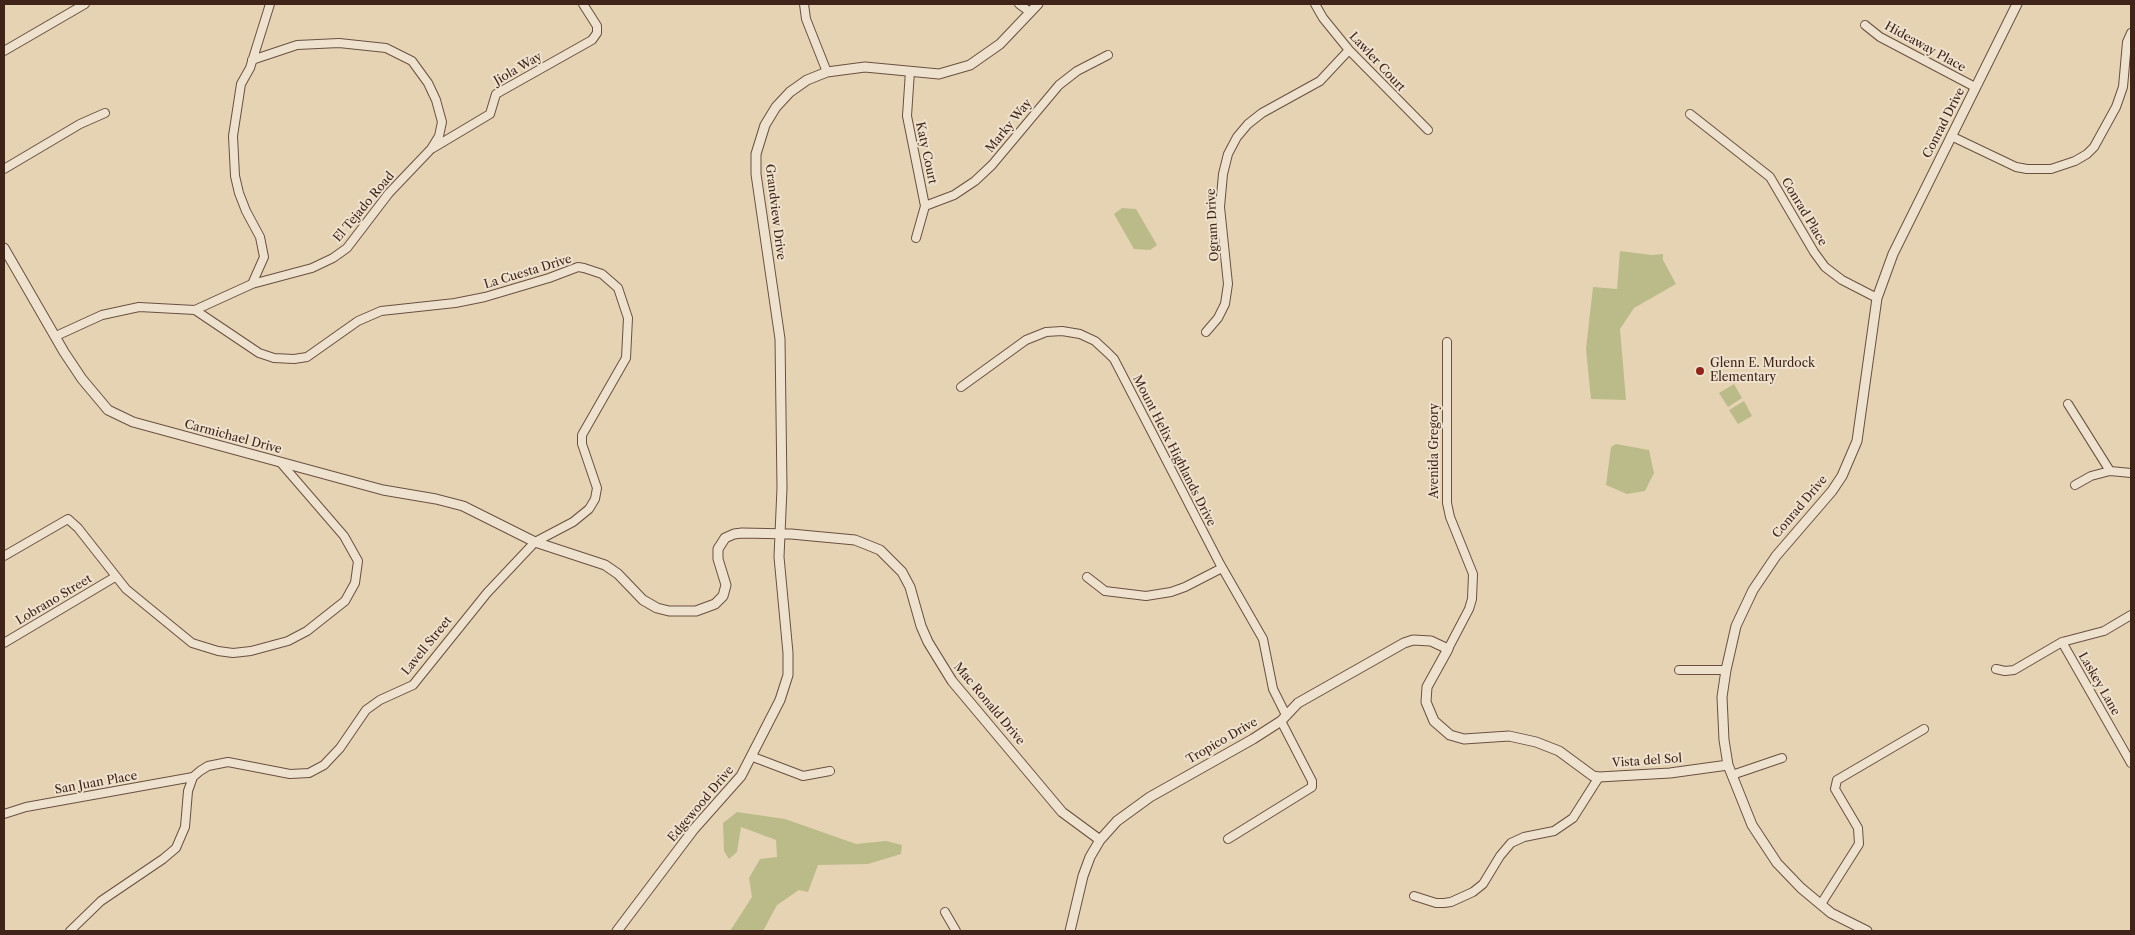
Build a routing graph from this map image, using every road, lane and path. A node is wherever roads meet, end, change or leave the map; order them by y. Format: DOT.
graph roads {
  1 [pos="85,4"];
  2 [pos="270,4"];
  3 [pos="583,4"];
  4 [pos="804,4"];
  5 [pos="1019,4"];
  6 [pos="1038,4"];
  7 [pos="1315,4"];
  8 [pos="2017,4"];
  9 [pos="1030,12"];
  10 [pos="1865,25"];
  11 [pos="2131,33"];
  12 [pos="1349,50"];
  13 [pos="4,51"];
  14 [pos="1108,55"];
  15 [pos="252,60"];
  16 [pos="826,72"];
  17 [pos="910,72"];
  18 [pos="1975,88"];
  19 [pos="105,113"];
  20 [pos="1690,114"];
  21 [pos="1428,130"];
  22 [pos="1951,136"];
  23 [pos="431,149"];
  24 [pos="4,169"];
  25 [pos="925,206"];
  26 [pos="916,238"];
  27 [pos="4,248"];
  28 [pos="252,284"];
  29 [pos="1877,298"];
  30 [pos="194,310"];
  31 [pos="1206,332"];
  32 [pos="56,336"];
  33 [pos="1447,342"];
  34 [pos="961,387"];
  35 [pos="2068,404"];
  36 [pos="281,463"];
  37 [pos="2110,471"];
  38 [pos="2131,473"];
  39 [pos="2075,485"];
  40 [pos="779,534"];
  41 [pos="535,542"];
  42 [pos="4,556"];
  43 [pos="1222,568"];
  44 [pos="115,577"];
  45 [pos="1087,577"];
  46 [pos="2131,615"];
  47 [pos="2062,642"];
  48 [pos="4,643"];
  49 [pos="1448,649"];
  50 [pos="1996,668"];
  51 [pos="1680,670"];
  52 [pos="1726,670"];
  53 [pos="1284,718"];
  54 [pos="1924,729"];
  55 [pos="752,757"];
  56 [pos="1782,758"];
  57 [pos="2131,763"];
  58 [pos="1728,765"];
  59 [pos="830,771"];
  60 [pos="1732,775"];
  61 [pos="193,777"];
  62 [pos="1600,777"];
  63 [pos="4,814"];
  64 [pos="1228,839"];
  65 [pos="1100,840"];
  66 [pos="1414,896"];
  67 [pos="1821,904"];
  68 [pos="945,912"];
  69 [pos="70,931"];
  70 [pos="617,931"];
  71 [pos="956,931"];
  72 [pos="1070,931"];
  73 [pos="1867,931"];
  1 -- 13 [label="street"];
  2 -- 15 [label="street"];
  3 -- 23 [label="street, Jiola Way"];
  4 -- 16 [label="street"];
  5 -- 9 [label="street"];
  6 -- 9 [label="street, Grandview Drive"];
  7 -- 12 [label="street, Lawler Court"];
  8 -- 18 [label="street, Conrad Drive"];
  9 -- 17 [label="street, Grandview Drive"];
  10 -- 18 [label="street, Hideaway Place"];
  11 -- 22 [label="street"];
  12 -- 21 [label="street, Lawler Court"];
  12 -- 31 [label="street, Ogram Drive"];
  14 -- 25 [label="street, Marky Way"];
  15 -- 23 [label="street, El Tejado Road"];
  15 -- 28 [label="street"];
  16 -- 17 [label="street, Grandview Drive"];
  16 -- 40 [label="street, Grandview Drive"];
  17 -- 25 [label="street, Katy Court"];
  18 -- 22 [label="street, Conrad Drive"];
  19 -- 24 [label="street"];
  20 -- 29 [label="street, Conrad Place"];
  22 -- 29 [label="street, Conrad Drive"];
  23 -- 28 [label="street, El Tejado Road"];
  25 -- 26 [label="street, Katy Court"];
  27 -- 32 [label="street, Carmichael Drive"];
  28 -- 30 [label="street, El Tejado Road"];
  29 -- 52 [label="street, Conrad Drive"];
  30 -- 32 [label="street, El Tejado Road"];
  30 -- 41 [label="street, La Cuesta Drive"];
  32 -- 36 [label="street, Carmichael Drive"];
  33 -- 49 [label="street, Avenida Gregory"];
  34 -- 43 [label="street, Mount Helix Highlands Drive"];
  35 -- 37 [label="street"];
  36 -- 41 [label="street, Carmichael Drive"];
  36 -- 44 [label="street"];
  37 -- 38 [label="street"];
  37 -- 39 [label="street"];
  40 -- 41 [label="street"];
  40 -- 55 [label="street, Edgewood Drive"];
  40 -- 65 [label="street, Mac Ronald Drive"];
  41 -- 61 [label="street, Lavell Street"];
  42 -- 44 [label="street"];
  43 -- 45 [label="street"];
  43 -- 53 [label="street, Mount Helix Highlands Drive"];
  44 -- 48 [label="street, Lobrano Street"];
  46 -- 47 [label="street"];
  47 -- 50 [label="street"];
  47 -- 57 [label="street, Laskey Lane"];
  49 -- 53 [label="street, Tropico Drive"];
  49 -- 62 [label="street, Avenida Gregory"];
  51 -- 52 [label="street"];
  52 -- 58 [label="street, Conrad Drive"];
  53 -- 64 [label="street, Mount Helix Highlands Drive"];
  53 -- 65 [label="street, Tropico Drive"];
  54 -- 67 [label="street"];
  55 -- 59 [label="street"];
  55 -- 70 [label="street, Edgewood Drive"];
  56 -- 60 [label="street"];
  58 -- 60 [label="street, Conrad Drive"];
  58 -- 62 [label="street, Vista del Sol"];
  60 -- 67 [label="street, Conrad Drive"];
  61 -- 63 [label="street, San Juan Place"];
  61 -- 69 [label="street"];
  62 -- 66 [label="street, Vista del Sol"];
  65 -- 72 [label="street, Tropico Drive"];
  67 -- 73 [label="street, Conrad Drive"];
  68 -- 71 [label="street"];
}
